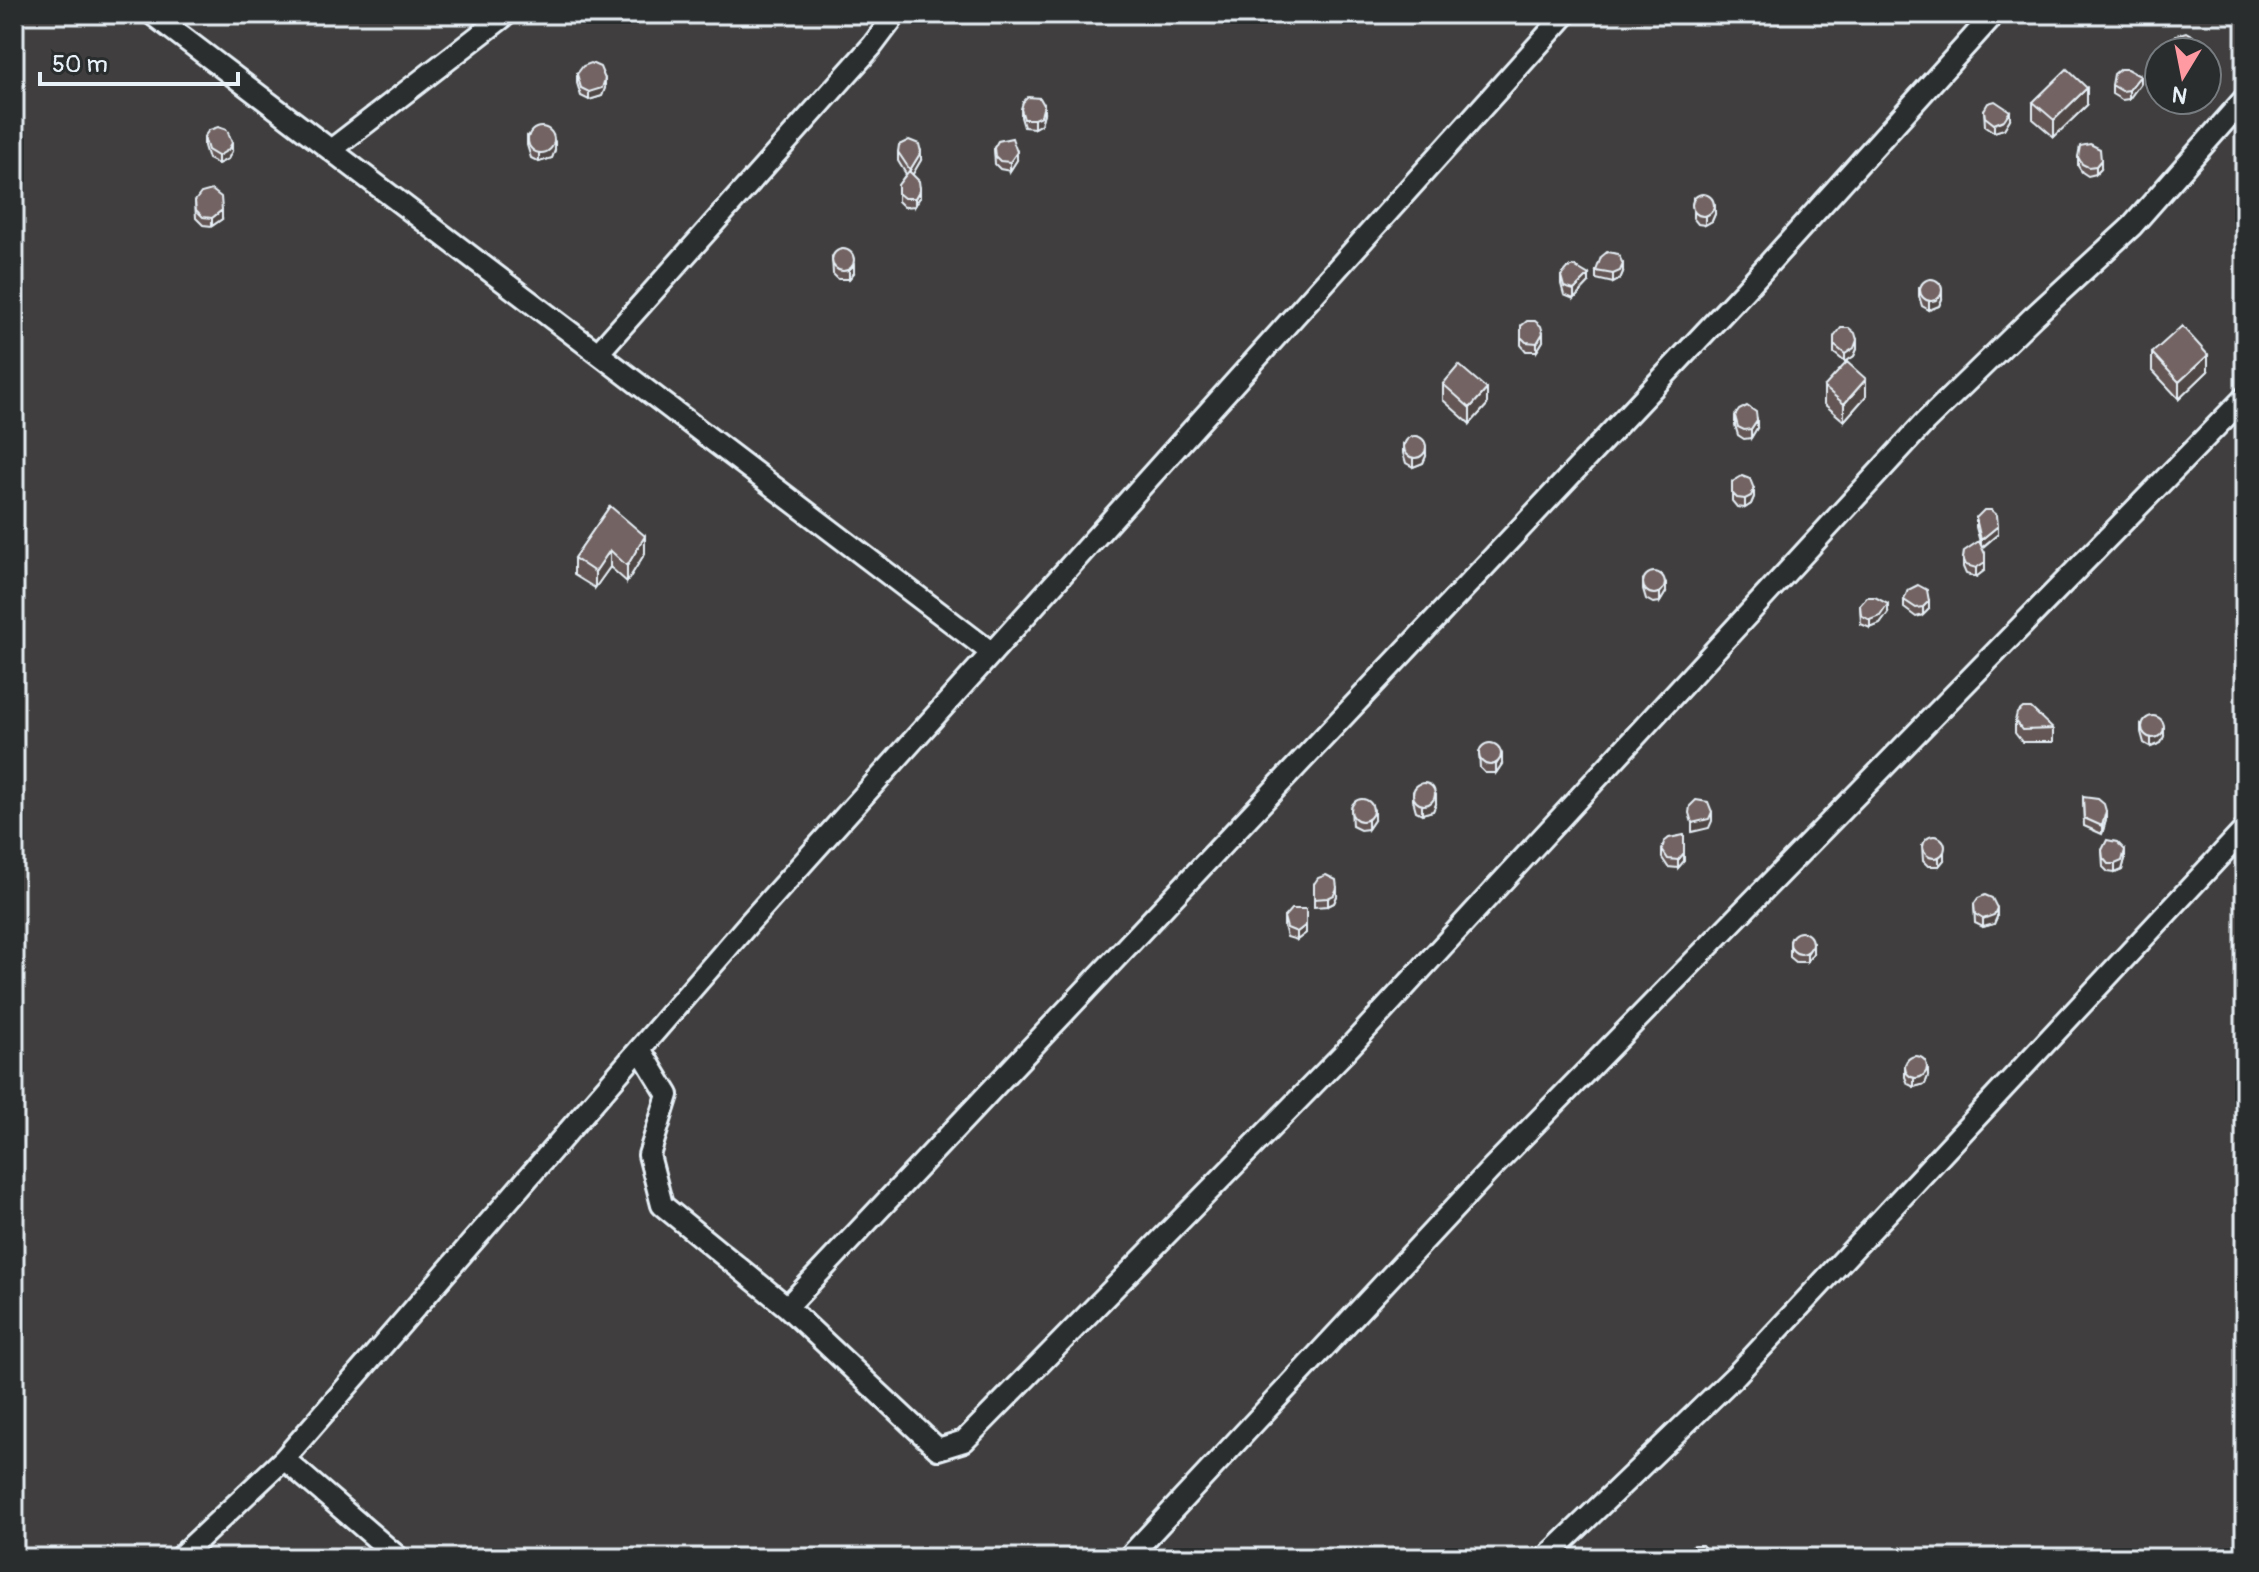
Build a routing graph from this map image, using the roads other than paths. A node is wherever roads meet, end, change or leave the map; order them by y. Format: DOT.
graph roads {
  1 [pos="152,14"];
  2 [pos="507,14"];
  3 [pos="896,14"];
  4 [pos="1566,14"];
  5 [pos="1994,14"];
  6 [pos="2245,98"];
  7 [pos="331,150"];
  8 [pos="598,353"];
  9 [pos="2245,397"];
  10 [pos="992,653"];
  11 [pos="2245,829"];
  12 [pos="640,1049"];
  13 [pos="787,1307"];
  14 [pos="284,1459"];
  15 [pos="179,1558"];
  16 [pos="399,1558"];
  17 [pos="1128,1558"];
  18 [pos="1546,1558"];
  1 -- 7 [label="street"];
  2 -- 7 [label="street"];
  3 -- 8 [label="street"];
  4 -- 10 [label="street"];
  5 -- 13 [label="street"];
  6 -- 13 [label="street"];
  7 -- 8 [label="street"];
  8 -- 10 [label="street"];
  9 -- 17 [label="street"];
  10 -- 12 [label="street"];
  11 -- 18 [label="street"];
  12 -- 13 [label="street"];
  12 -- 14 [label="street"];
  14 -- 15 [label="street"];
  14 -- 16 [label="street"];
}
